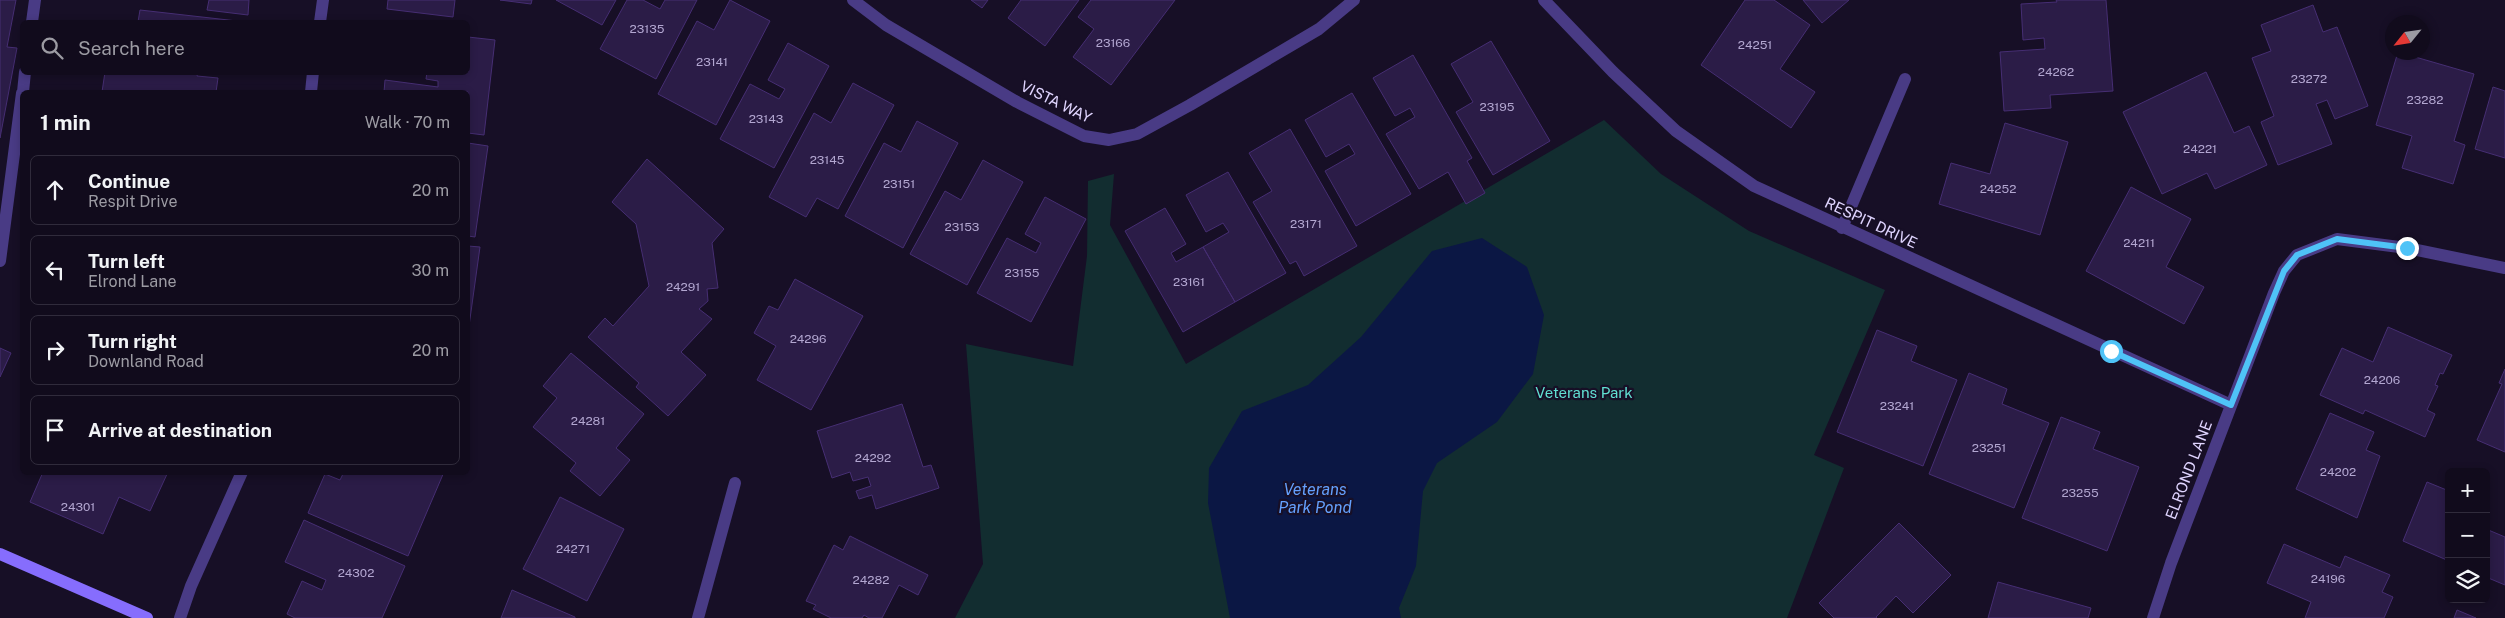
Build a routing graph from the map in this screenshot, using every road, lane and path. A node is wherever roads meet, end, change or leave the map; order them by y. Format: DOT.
graph roads {
  1 [pos="35,0"];
  2 [pos="323,0"];
  3 [pos="853,0"];
  4 [pos="1354,0"];
  5 [pos="1544,0"];
  6 [pos="32,20"];
  7 [pos="320,20"];
  8 [pos="25,75"];
  9 [pos="314,75"];
  10 [pos="1905,79"];
  11 [pos="23,90"];
  12 [pos="311,90"];
  13 [pos="20,115"];
  14 [pos="1842,228"];
  15 [pos="0,261"];
  16 [pos="2505,268"];
  17 [pos="2231,405"];
  18 [pos="241,475"];
  19 [pos="735,483"];
  20 [pos="0,554"];
  21 [pos="147,618"];
  22 [pos="180,618"];
  23 [pos="698,618"];
  24 [pos="2153,618"];
  1 -- 6 [label="street"];
  2 -- 7 [label="street"];
  3 -- 4 [label="street, VISTA WAY"];
  5 -- 14 [label="street, RESPIT DRIVE"];
  8 -- 11 [label="street"];
  9 -- 12 [label="street"];
  10 -- 14 [label="street"];
  13 -- 15 [label="street"];
  14 -- 17 [label="street, RESPIT DRIVE"];
  16 -- 17 [label="street, ELROND LANE"];
  17 -- 24 [label="street, ELROND LANE"];
  18 -- 22 [label="street"];
  19 -- 23 [label="street"];
  20 -- 21 [label="main road"];
}
